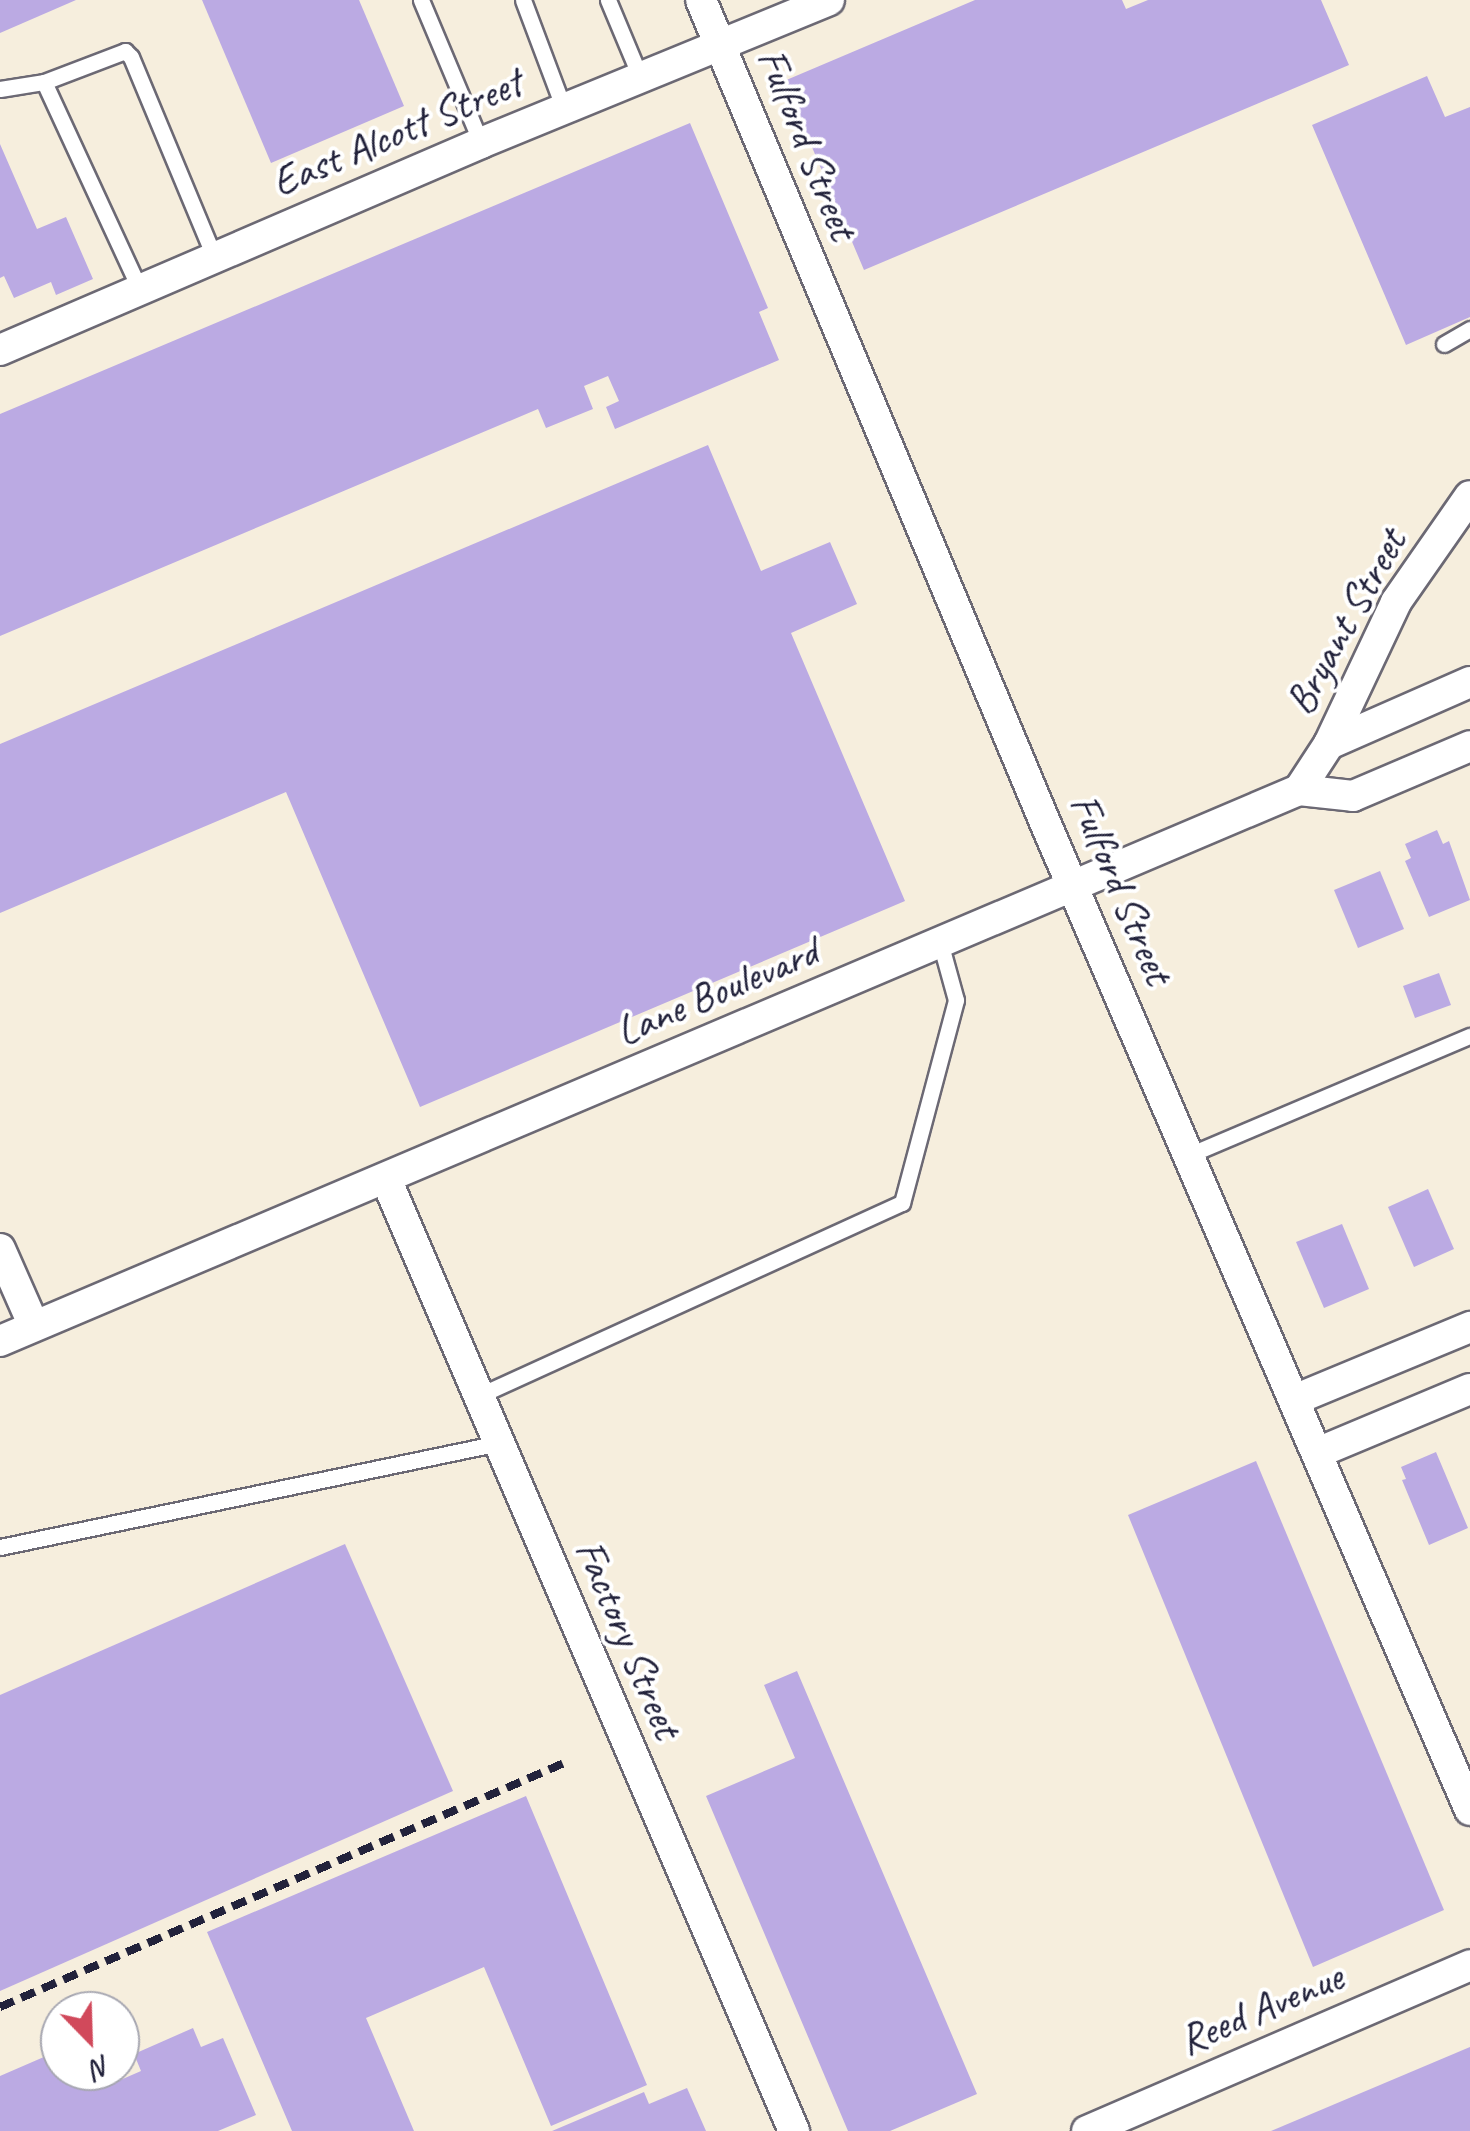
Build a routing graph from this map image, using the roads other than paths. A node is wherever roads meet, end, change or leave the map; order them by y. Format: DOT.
graph roads {
  1 [pos="422,0"];
  2 [pos="523,0"];
  3 [pos="608,0"];
  4 [pos="702,0"];
  5 [pos="829,0"];
  6 [pos="722,46"];
  7 [pos="640,80"];
  8 [pos="44,82"];
  9 [pos="0,89"];
  10 [pos="564,109"];
  11 [pos="481,143"];
  12 [pos="214,256"];
  13 [pos="139,288"];
  14 [pos="1470,329"];
  15 [pos="1444,344"];
  16 [pos="0,350"];
  17 [pos="1470,496"];
  18 [pos="1470,682"];
  19 [pos="1329,744"];
  20 [pos="1470,746"];
  21 [pos="1298,790"];
  22 [pos="1073,885"];
  23 [pos="940,942"];
  24 [pos="1470,1036"];
  25 [pos="1189,1154"];
  26 [pos="386,1180"];
  27 [pos="0,1249"];
  28 [pos="34,1326"];
  29 [pos="1470,1327"];
  30 [pos="0,1341"];
  31 [pos="1470,1389"];
  32 [pos="478,1396"];
  33 [pos="1294,1400"];
  34 [pos="499,1444"];
  35 [pos="1317,1453"];
  36 [pos="0,1547"];
  37 [pos="1470,1810"];
  38 [pos="1470,1965"];
  39 [pos="1105,2127"];
  40 [pos="794,2131"];
  1 -- 11 [label="lane"];
  2 -- 10 [label="lane"];
  3 -- 7 [label="lane"];
  4 -- 6 [label="street, Fulford Street"];
  5 -- 6 [label="street, East Alcott Street"];
  6 -- 7 [label="street, East Alcott Street"];
  6 -- 22 [label="street, Fulford Street"];
  7 -- 10 [label="street, East Alcott Street"];
  8 -- 9 [label="lane"];
  8 -- 12 [label="lane"];
  8 -- 13 [label="lane"];
  10 -- 11 [label="street, East Alcott Street"];
  11 -- 12 [label="street, East Alcott Street"];
  12 -- 13 [label="street, East Alcott Street"];
  13 -- 16 [label="street, East Alcott Street"];
  14 -- 15 [label="lane"];
  17 -- 19 [label="street, Bryant Street"];
  18 -- 19 [label="street"];
  19 -- 21 [label="street, Bryant Street"];
  20 -- 21 [label="street, Lane Boulevard"];
  21 -- 22 [label="street, Lane Boulevard"];
  22 -- 23 [label="street, Lane Boulevard"];
  22 -- 25 [label="street, Fulford Street"];
  23 -- 26 [label="street, Lane Boulevard"];
  23 -- 32 [label="lane"];
  24 -- 25 [label="lane"];
  25 -- 33 [label="street, Fulford Street"];
  26 -- 28 [label="street, Lane Boulevard"];
  26 -- 32 [label="street, Factory Street"];
  27 -- 28 [label="street"];
  28 -- 30 [label="street, Lane Boulevard"];
  29 -- 33 [label="street"];
  31 -- 35 [label="street"];
  32 -- 34 [label="street, Factory Street"];
  33 -- 35 [label="street, Fulford Street"];
  34 -- 36 [label="lane"];
  34 -- 40 [label="street, Factory Street"];
  35 -- 37 [label="street, Fulford Street"];
  38 -- 39 [label="street, Reed Avenue"];
}
